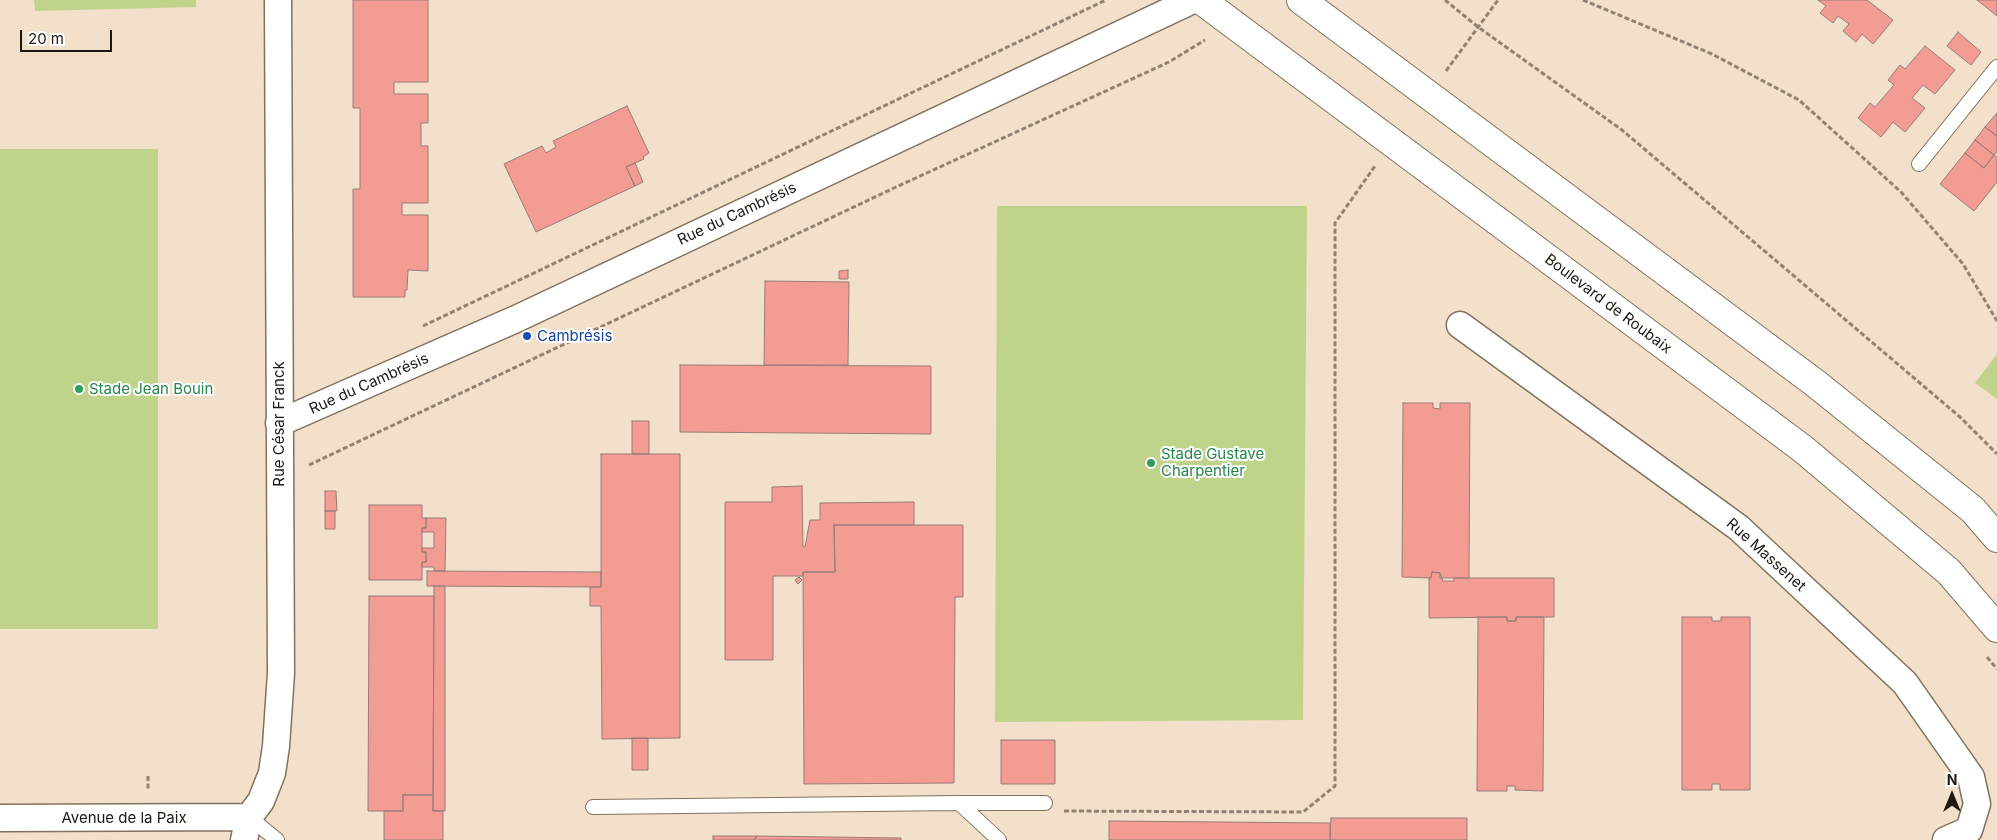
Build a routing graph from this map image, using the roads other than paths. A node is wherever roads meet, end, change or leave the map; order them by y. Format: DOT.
graph roads {
  1 [pos="278,0"];
  2 [pos="1193,0"];
  3 [pos="1201,0"];
  4 [pos="1301,0"];
  5 [pos="1997,67"];
  6 [pos="1919,164"];
  7 [pos="1460,325"];
  8 [pos="279,423"];
  9 [pos="1997,538"];
  10 [pos="1997,628"];
  11 [pos="959,803"];
  12 [pos="1045,803"];
  13 [pos="593,807"];
  14 [pos="0,818"];
  15 [pos="247,828"];
  16 [pos="277,840"];
  17 [pos="999,840"];
  18 [pos="1946,840"];
  1 -- 8 [label="street, Rue César Franck"];
  2 -- 8 [label="street, Rue du Cambrésis"];
  3 -- 10 [label="main road, Boulevard de Roubaix"];
  4 -- 9 [label="main road"];
  5 -- 6 [label="lane"];
  7 -- 18 [label="street, Rue Massenet"];
  8 -- 15 [label="street, Rue César Franck"];
  11 -- 12 [label="lane"];
  11 -- 13 [label="lane"];
  11 -- 17 [label="lane"];
  14 -- 15 [label="street, Avenue de la Paix"];
  15 -- 16 [label="lane"];
}
